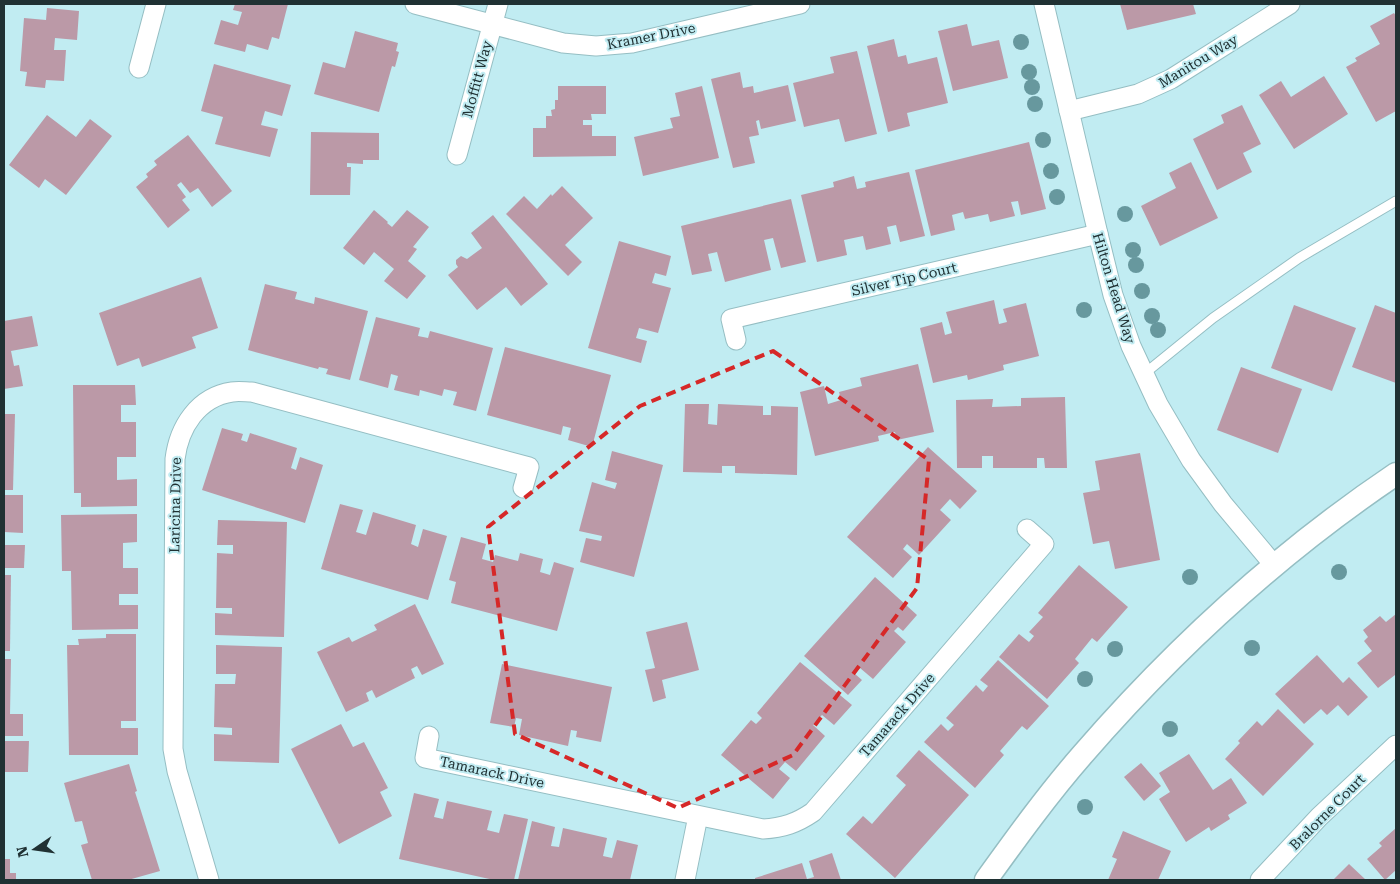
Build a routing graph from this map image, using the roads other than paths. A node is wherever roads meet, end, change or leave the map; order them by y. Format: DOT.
graph roads {
  1 [pos="156,4"];
  2 [pos="415,4"];
  3 [pos="498,4"];
  4 [pos="800,4"];
  5 [pos="1044,4"];
  6 [pos="1290,4"];
  7 [pos="1271,9"];
  8 [pos="492,25"];
  9 [pos="139,68"];
  10 [pos="1069,110"];
  11 [pos="457,154"];
  12 [pos="1396,200"];
  13 [pos="1098,234"];
  14 [pos="736,340"];
  15 [pos="1144,374"];
  16 [pos="1396,474"];
  17 [pos="523,488"];
  18 [pos="1027,529"];
  19 [pos="1274,565"];
  20 [pos="430,736"];
  21 [pos="1396,745"];
  22 [pos="698,816"];
  23 [pos="209,880"];
  24 [pos="684,880"];
  25 [pos="986,880"];
  26 [pos="1260,880"];
  1 -- 9 [label="street"];
  2 -- 8 [label="street, Kramer Drive"];
  3 -- 8 [label="street, Moffitt Way"];
  4 -- 8 [label="street, Kramer Drive"];
  5 -- 10 [label="street, Hilton Head Way"];
  6 -- 7 [label="street, Manitou Way"];
  7 -- 10 [label="street, Manitou Way"];
  8 -- 11 [label="street, Moffitt Way"];
  10 -- 13 [label="street, Hilton Head Way"];
  12 -- 15 [label="lane"];
  13 -- 14 [label="street, Silver Tip Court"];
  13 -- 15 [label="street, Hilton Head Way"];
  15 -- 19 [label="street, Hilton Head Way"];
  16 -- 19 [label="street"];
  17 -- 23 [label="street, Laricina Drive"];
  18 -- 22 [label="street, Tamarack Drive"];
  19 -- 25 [label="street"];
  20 -- 22 [label="street, Tamarack Drive"];
  21 -- 26 [label="street, Bralorne Court"];
  22 -- 24 [label="street"];
}
